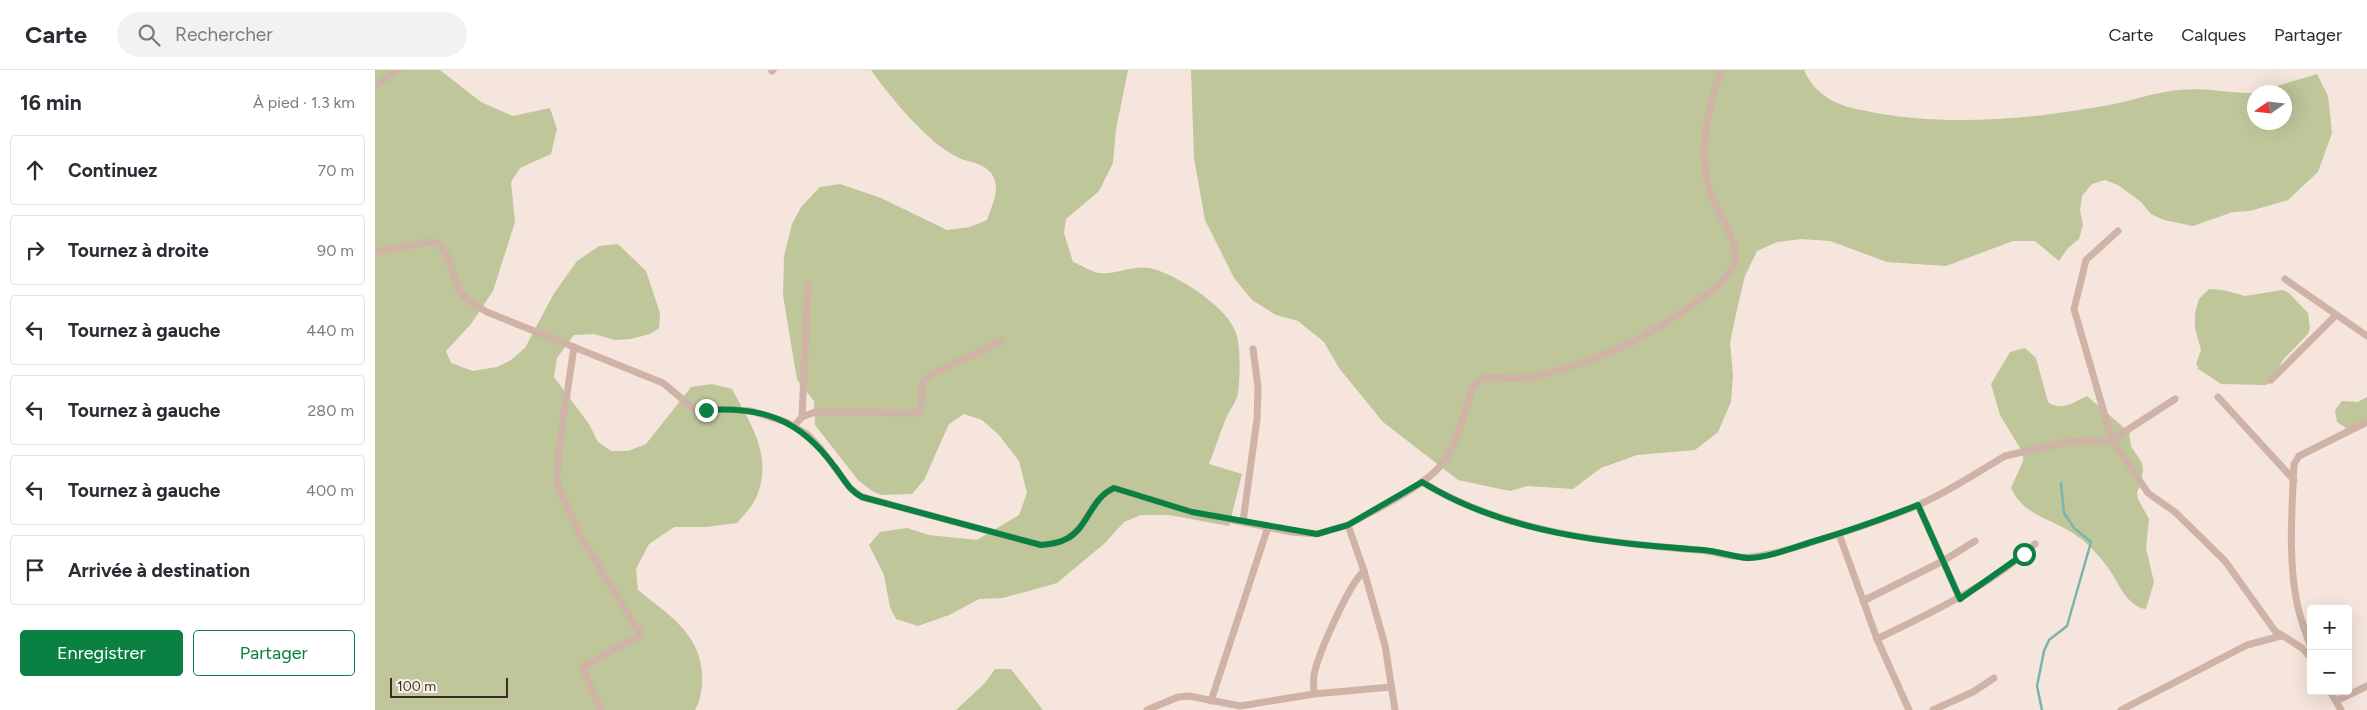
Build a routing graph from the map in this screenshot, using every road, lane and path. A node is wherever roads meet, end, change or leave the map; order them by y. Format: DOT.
graph roads {
  1 [pos="398,70"];
  2 [pos="1721,70"];
  3 [pos="375,86"];
  4 [pos="2118,231"];
  5 [pos="375,252"];
  6 [pos="2285,278"];
  7 [pos="808,285"];
  8 [pos="2336,314"];
  9 [pos="2367,336"];
  10 [pos="1002,341"];
  11 [pos="574,347"];
  12 [pos="1253,349"];
  13 [pos="2271,380"];
  14 [pos="2218,398"];
  15 [pos="2175,399"];
  16 [pos="802,417"];
  17 [pos="2367,422"];
  18 [pos="794,426"];
  19 [pos="2112,440"];
  20 [pos="2294,480"];
  21 [pos="1422,482"];
  22 [pos="1918,505"];
  23 [pos="1243,522"];
  24 [pos="1348,525"];
  25 [pos="1268,527"];
  26 [pos="1839,534"];
  27 [pos="1975,541"];
  28 [pos="2035,544"];
  29 [pos="1943,561"];
  30 [pos="1364,571"];
  31 [pos="1960,599"];
  32 [pos="1863,601"];
  33 [pos="2307,635"];
  34 [pos="2281,636"];
  35 [pos="1877,639"];
  36 [pos="2307,654"];
  37 [pos="1994,678"];
  38 [pos="2367,686"];
  39 [pos="1391,687"];
  40 [pos="1314,694"];
  41 [pos="2332,695"];
  42 [pos="1211,701"];
  43 [pos="2336,701"];
  44 [pos="601,710"];
  45 [pos="1147,710"];
  46 [pos="1395,710"];
  47 [pos="1909,710"];
  48 [pos="1933,710"];
  49 [pos="2121,710"];
  50 [pos="2341,710"];
  1 -- 3 [label="street"];
  2 -- 21 [label="street"];
  4 -- 19 [label="street"];
  5 -- 11 [label="street"];
  6 -- 8 [label="street"];
  7 -- 16 [label="street"];
  8 -- 9 [label="street"];
  8 -- 13 [label="street"];
  10 -- 16 [label="street"];
  11 -- 18 [label="street"];
  11 -- 44 [label="street"];
  12 -- 23 [label="street"];
  14 -- 20 [label="street"];
  15 -- 19 [label="street"];
  16 -- 18 [label="street"];
  17 -- 20 [label="street"];
  18 -- 23 [label="street"];
  19 -- 22 [label="street"];
  19 -- 34 [label="street"];
  20 -- 33 [label="street"];
  21 -- 24 [label="street"];
  21 -- 26 [label="street"];
  22 -- 26 [label="street"];
  22 -- 29 [label="street"];
  23 -- 25 [label="street"];
  24 -- 25 [label="street"];
  24 -- 30 [label="street"];
  25 -- 42 [label="street"];
  26 -- 32 [label="street"];
  27 -- 29 [label="street"];
  28 -- 31 [label="street"];
  29 -- 31 [label="street"];
  29 -- 32 [label="street"];
  30 -- 39 [label="street"];
  30 -- 40 [label="street"];
  31 -- 35 [label="street"];
  32 -- 35 [label="street"];
  34 -- 36 [label="street"];
  34 -- 49 [label="street"];
  35 -- 47 [label="street"];
  37 -- 48 [label="street"];
  38 -- 43 [label="street"];
  39 -- 40 [label="street"];
  39 -- 46 [label="street"];
  40 -- 42 [label="street"];
  41 -- 43 [label="street"];
  42 -- 45 [label="street"];
  43 -- 50 [label="street"];
}
